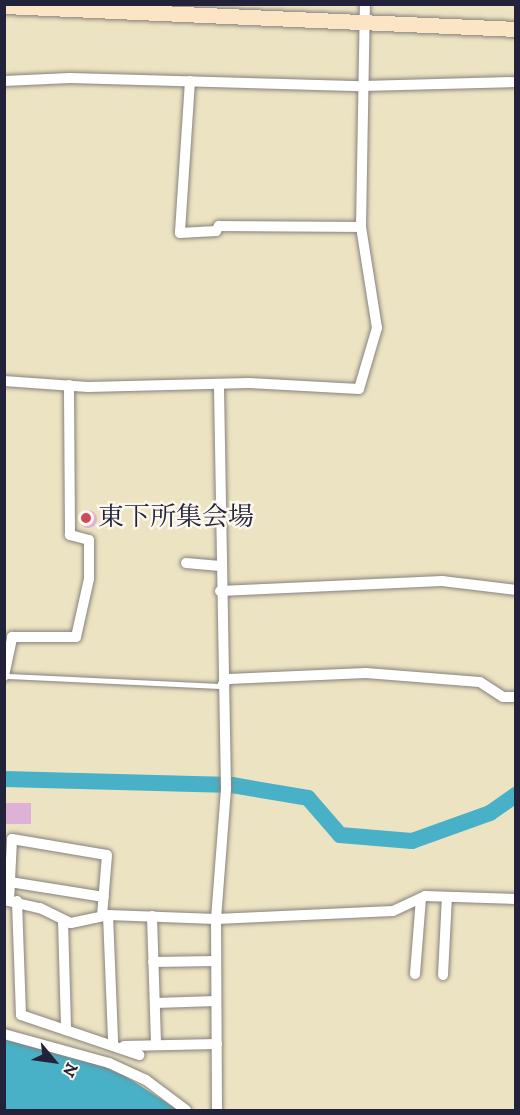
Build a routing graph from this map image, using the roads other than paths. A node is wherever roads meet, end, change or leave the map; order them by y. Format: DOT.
graph roads {
  1 [pos="365,4"];
  2 [pos="4,6"];
  3 [pos="65,6"];
  4 [pos="365,22"];
  5 [pos="516,29"];
  6 [pos="4,81"];
  7 [pos="190,81"];
  8 [pos="516,82"];
  9 [pos="362,87"];
  10 [pos="361,226"];
  11 [pos="4,381"];
  12 [pos="219,384"];
  13 [pos="69,385"];
  14 [pos="186,563"];
  15 [pos="220,566"];
  16 [pos="516,590"];
  17 [pos="220,591"];
  18 [pos="6,676"];
  19 [pos="222,685"];
  20 [pos="516,698"];
  21 [pos="10,882"];
  22 [pos="104,897"];
  23 [pos="447,897"];
  24 [pos="421,898"];
  25 [pos="516,899"];
  26 [pos="10,901"];
  27 [pos="105,915"];
  28 [pos="152,916"];
  29 [pos="216,919"];
  30 [pos="63,920"];
  31 [pos="216,961"];
  32 [pos="153,962"];
  33 [pos="415,974"];
  34 [pos="443,975"];
  35 [pos="216,1001"];
  36 [pos="154,1003"];
  37 [pos="66,1028"];
  38 [pos="4,1034"];
  39 [pos="117,1044"];
  40 [pos="217,1044"];
  41 [pos="156,1045"];
  42 [pos="139,1055"];
  43 [pos="186,1110"];
  44 [pos="217,1110"];
  1 -- 4 [label="street"];
  2 -- 3 [label="main road"];
  3 -- 4 [label="main road"];
  4 -- 5 [label="main road"];
  4 -- 9 [label="street"];
  6 -- 7 [label="street"];
  7 -- 9 [label="street"];
  7 -- 10 [label="street"];
  8 -- 9 [label="street"];
  9 -- 10 [label="street"];
  10 -- 12 [label="street"];
  11 -- 13 [label="street"];
  12 -- 13 [label="street"];
  12 -- 15 [label="street"];
  13 -- 18 [label="street"];
  14 -- 15 [label="street"];
  15 -- 17 [label="street"];
  16 -- 17 [label="street"];
  17 -- 19 [label="street"];
  18 -- 19 [label="lane"];
  19 -- 20 [label="street"];
  19 -- 29 [label="street"];
  21 -- 22 [label="street"];
  21 -- 22 [label="street"];
  21 -- 26 [label="street"];
  22 -- 27 [label="street"];
  23 -- 24 [label="street"];
  23 -- 25 [label="street"];
  23 -- 34 [label="street"];
  24 -- 29 [label="street"];
  24 -- 33 [label="street"];
  26 -- 30 [label="street"];
  26 -- 37 [label="street"];
  27 -- 28 [label="street"];
  27 -- 30 [label="street"];
  27 -- 39 [label="street"];
  28 -- 29 [label="street"];
  28 -- 32 [label="street"];
  29 -- 31 [label="street"];
  30 -- 37 [label="street"];
  31 -- 32 [label="street"];
  31 -- 35 [label="street"];
  32 -- 36 [label="street"];
  35 -- 36 [label="street"];
  35 -- 40 [label="street"];
  36 -- 41 [label="street"];
  37 -- 39 [label="street"];
  38 -- 43 [label="street"];
  39 -- 41 [label="street"];
  39 -- 42 [label="street"];
  40 -- 41 [label="street"];
  40 -- 44 [label="street"];
}
